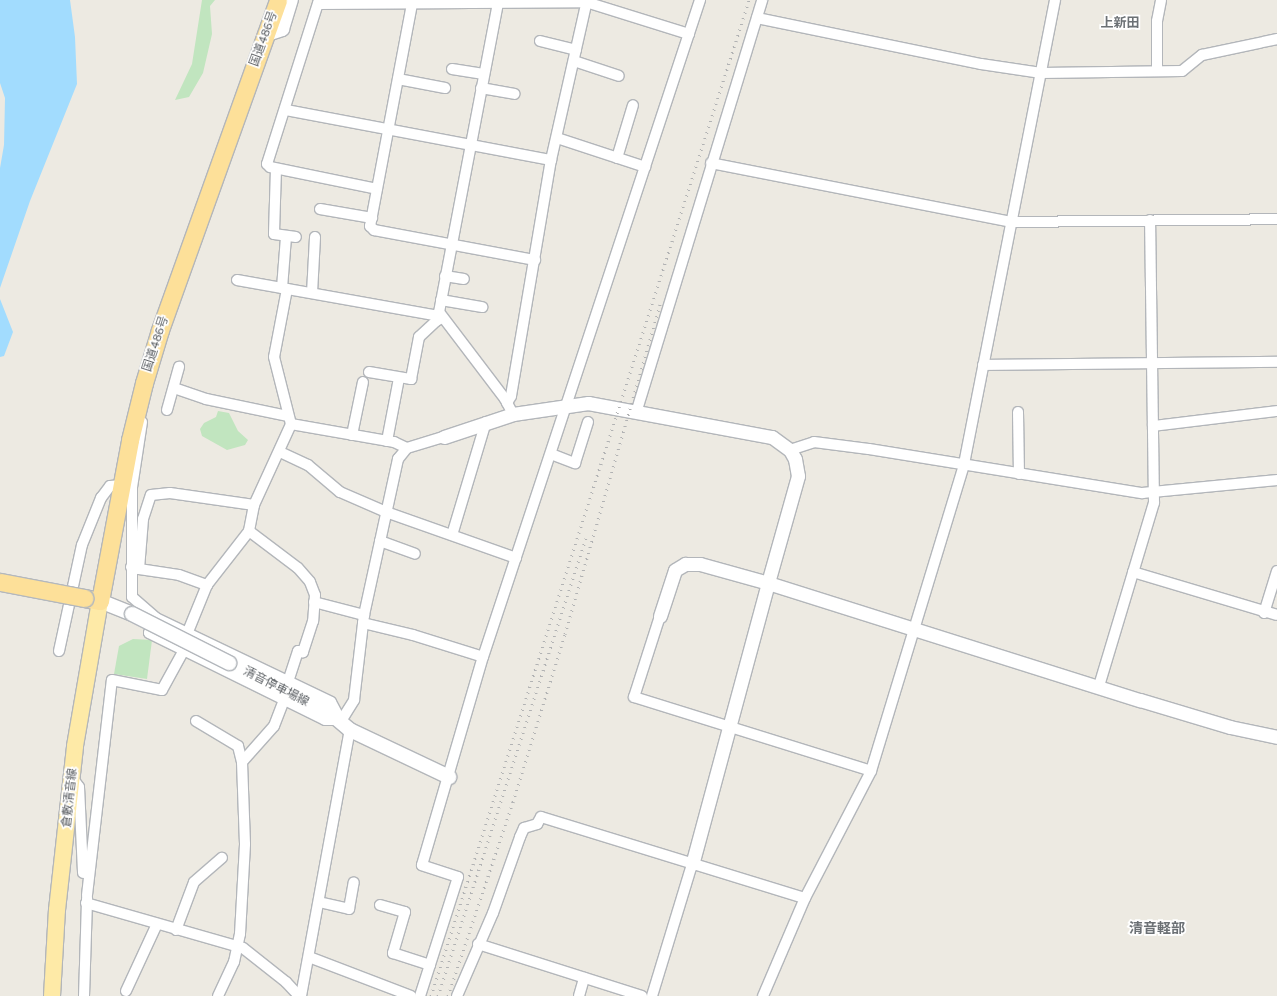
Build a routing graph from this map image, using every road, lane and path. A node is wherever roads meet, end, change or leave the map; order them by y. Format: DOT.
graph roads {
  1 [pos="278,0"];
  2 [pos="291,0"];
  3 [pos="700,0"];
  4 [pos="762,0"];
  5 [pos="1055,0"];
  6 [pos="1161,0"];
  7 [pos="587,1"];
  8 [pos="318,2"];
  9 [pos="498,3"];
  10 [pos="412,4"];
  11 [pos="757,18"];
  12 [pos="267,34"];
  13 [pos="689,34"];
  14 [pos="1277,39"];
  15 [pos="540,41"];
  16 [pos="576,50"];
  17 [pos="574,61"];
  18 [pos="452,69"];
  19 [pos="1157,71"];
  20 [pos="1041,73"];
  21 [pos="484,74"];
  22 [pos="619,76"];
  23 [pos="398,79"];
  24 [pos="445,88"];
  25 [pos="481,88"];
  26 [pos="514,94"];
  27 [pos="633,105"];
  28 [pos="286,110"];
  29 [pos="389,128"];
  30 [pos="558,138"];
  31 [pos="471,144"];
  32 [pos="617,158"];
  33 [pos="551,160"];
  34 [pos="710,163"];
  35 [pos="645,167"];
  36 [pos="276,169"];
  37 [pos="377,189"];
  38 [pos="320,209"];
  39 [pos="372,218"];
  40 [pos="1277,219"];
  41 [pos="1150,220"];
  42 [pos="1011,222"];
  43 [pos="315,237"];
  44 [pos="451,244"];
  45 [pos="535,260"];
  46 [pos="445,276"];
  47 [pos="464,279"];
  48 [pos="237,280"];
  49 [pos="285,288"];
  50 [pos="312,293"];
  51 [pos="441,300"];
  52 [pos="482,307"];
  53 [pos="441,317"];
  54 [pos="1277,362"];
  55 [pos="1152,363"];
  56 [pos="983,365"];
  57 [pos="179,367"];
  58 [pos="369,372"];
  59 [pos="399,378"];
  60 [pos="363,382"];
  61 [pos="174,388"];
  62 [pos="138,403"];
  63 [pos="567,405"];
  64 [pos="510,408"];
  65 [pos="168,410"];
  66 [pos="1277,411"];
  67 [pos="1018,412"];
  68 [pos="636,413"];
  69 [pos="289,420"];
  70 [pos="486,422"];
  71 [pos="588,422"];
  72 [pos="1153,426"];
  73 [pos="352,435"];
  74 [pos="444,438"];
  75 [pos="386,441"];
  76 [pos="407,448"];
  77 [pos="790,450"];
  78 [pos="280,452"];
  79 [pos="550,454"];
  80 [pos="964,464"];
  81 [pos="1019,474"];
  82 [pos="1277,480"];
  83 [pos="122,485"];
  84 [pos="1154,493"];
  85 [pos="254,505"];
  86 [pos="386,512"];
  87 [pos="249,531"];
  88 [pos="452,535"];
  89 [pos="380,540"];
  90 [pos="415,554"];
  91 [pos="516,558"];
  92 [pos="135,568"];
  93 [pos="1277,571"];
  94 [pos="1133,572"];
  95 [pos="0,582"];
  96 [pos="768,583"];
  97 [pos="207,585"];
  98 [pos="92,600"];
  99 [pos="314,602"];
  100 [pos="1264,612"];
  101 [pos="1277,615"];
  102 [pos="660,616"];
  103 [pos="156,618"];
  104 [pos="363,619"];
  105 [pos="914,629"];
  106 [pos="187,634"];
  107 [pos="184,650"];
  108 [pos="59,651"];
  109 [pos="483,657"];
  110 [pos="288,682"];
  111 [pos="1099,686"];
  112 [pos="284,700"];
  113 [pos="196,721"];
  114 [pos="346,725"];
  115 [pos="727,726"];
  116 [pos="1277,737"];
  117 [pos="242,762"];
  118 [pos="871,770"];
  119 [pos="72,777"];
  120 [pos="449,777"];
  121 [pos="222,858"];
  122 [pos="692,864"];
  123 [pos="354,882"];
  124 [pos="805,898"];
  125 [pos="87,899"];
  126 [pos="319,902"];
  127 [pos="380,905"];
  128 [pos="157,924"];
  129 [pos="176,930"];
  130 [pos="478,944"];
  131 [pos="238,946"];
  132 [pos="309,957"];
  133 [pos="430,965"];
  134 [pos="584,978"];
  135 [pos="126,991"];
  136 [pos="52,996"];
  137 [pos="84,996"];
  138 [pos="218,996"];
  139 [pos="300,996"];
  140 [pos="411,996"];
  141 [pos="420,996"];
  142 [pos="457,996"];
  143 [pos="580,996"];
  144 [pos="642,996"];
  145 [pos="652,996"];
  146 [pos="763,996"];
  1 -- 12 [label="highway, 国道486号"];
  2 -- 12 [label="main road"];
  3 -- 13 [label="street"];
  4 -- 11 [label="street"];
  5 -- 20 [label="street"];
  6 -- 19 [label="street"];
  7 -- 9 [label="street"];
  7 -- 13 [label="street"];
  7 -- 16 [label="street"];
  8 -- 10 [label="street"];
  8 -- 28 [label="street"];
  9 -- 10 [label="street"];
  9 -- 21 [label="street"];
  10 -- 23 [label="street"];
  11 -- 20 [label="street"];
  11 -- 34 [label="street"];
  12 -- 62 [label="highway, 国道486号"];
  13 -- 35 [label="street"];
  14 -- 19 [label="street"];
  15 -- 16 [label="street"];
  16 -- 17 [label="street"];
  17 -- 22 [label="street"];
  17 -- 30 [label="street"];
  18 -- 21 [label="street"];
  19 -- 20 [label="street"];
  20 -- 42 [label="street"];
  21 -- 25 [label="street"];
  23 -- 24 [label="street"];
  23 -- 29 [label="street"];
  25 -- 26 [label="street"];
  25 -- 31 [label="street"];
  27 -- 32 [label="street"];
  28 -- 29 [label="street"];
  28 -- 36 [label="street"];
  29 -- 31 [label="street"];
  29 -- 37 [label="street"];
  30 -- 32 [label="street"];
  30 -- 33 [label="street"];
  31 -- 33 [label="street"];
  31 -- 44 [label="street"];
  32 -- 35 [label="street"];
  33 -- 45 [label="street"];
  34 -- 42 [label="street"];
  34 -- 68 [label="street"];
  35 -- 63 [label="street"];
  36 -- 37 [label="street"];
  36 -- 49 [label="street"];
  37 -- 39 [label="street"];
  38 -- 39 [label="street"];
  39 -- 44 [label="street"];
  40 -- 41 [label="street"];
  41 -- 42 [label="street"];
  41 -- 55 [label="street"];
  42 -- 56 [label="street"];
  43 -- 50 [label="street"];
  44 -- 45 [label="street"];
  44 -- 46 [label="street"];
  45 -- 64 [label="street"];
  46 -- 47 [label="street"];
  46 -- 51 [label="street"];
  48 -- 49 [label="street"];
  49 -- 50 [label="street"];
  49 -- 69 [label="street"];
  50 -- 53 [label="street"];
  51 -- 52 [label="street"];
  51 -- 53 [label="street"];
  53 -- 59 [label="street"];
  53 -- 64 [label="street"];
  54 -- 55 [label="street"];
  55 -- 56 [label="street"];
  55 -- 72 [label="street"];
  56 -- 80 [label="street"];
  57 -- 61 [label="street"];
  58 -- 59 [label="street"];
  59 -- 75 [label="street"];
  60 -- 73 [label="street"];
  61 -- 65 [label="street"];
  61 -- 69 [label="street"];
  62 -- 83 [label="highway, 国道486号"];
  62 -- 92 [label="street"];
  63 -- 64 [label="street"];
  63 -- 68 [label="street"];
  63 -- 79 [label="street"];
  64 -- 70 [label="street"];
  66 -- 72 [label="street"];
  67 -- 81 [label="street"];
  68 -- 77 [label="street"];
  69 -- 73 [label="street"];
  69 -- 78 [label="street"];
  70 -- 74 [label="street"];
  70 -- 88 [label="street"];
  71 -- 79 [label="street"];
  72 -- 84 [label="street"];
  73 -- 75 [label="street"];
  74 -- 76 [label="street"];
  75 -- 76 [label="street"];
  76 -- 86 [label="street"];
  77 -- 80 [label="street"];
  77 -- 96 [label="street"];
  78 -- 85 [label="street"];
  78 -- 86 [label="street"];
  79 -- 91 [label="street"];
  80 -- 81 [label="street"];
  80 -- 105 [label="street"];
  81 -- 84 [label="street"];
  82 -- 84 [label="street"];
  83 -- 98 [label="highway, 国道486号"];
  83 -- 108 [label="street"];
  84 -- 94 [label="street"];
  85 -- 87 [label="street"];
  85 -- 92 [label="street"];
  86 -- 88 [label="street"];
  86 -- 89 [label="street"];
  87 -- 97 [label="street"];
  87 -- 99 [label="street"];
  88 -- 91 [label="street"];
  89 -- 90 [label="street"];
  89 -- 104 [label="street"];
  91 -- 109 [label="street"];
  92 -- 97 [label="street"];
  92 -- 103 [label="street"];
  93 -- 100 [label="street"];
  94 -- 100 [label="street"];
  94 -- 111 [label="street"];
  95 -- 98 [label="highway, bridge"];
  96 -- 102 [label="street"];
  96 -- 105 [label="street"];
  96 -- 115 [label="street"];
  97 -- 106 [label="street"];
  98 -- 114 [label="main road, 清音停車場線, bridge"];
  98 -- 119 [label="main road, 倉敷清音線"];
  99 -- 104 [label="street"];
  99 -- 110 [label="street"];
  100 -- 101 [label="street"];
  102 -- 115 [label="street"];
  103 -- 106 [label="street"];
  103 -- 107 [label="street"];
  104 -- 109 [label="street"];
  104 -- 114 [label="street"];
  105 -- 111 [label="street"];
  105 -- 118 [label="street"];
  106 -- 110 [label="street"];
  107 -- 112 [label="street"];
  107 -- 125 [label="street"];
  109 -- 120 [label="street"];
  110 -- 114 [label="street"];
  111 -- 116 [label="street"];
  112 -- 114 [label="street"];
  112 -- 117 [label="street"];
  113 -- 117 [label="street"];
  114 -- 120 [label="main road, 清音停車場線"];
  114 -- 126 [label="street"];
  115 -- 118 [label="street"];
  115 -- 122 [label="street"];
  117 -- 131 [label="street"];
  118 -- 124 [label="street"];
  119 -- 125 [label="street"];
  119 -- 136 [label="main road, 倉敷清音線"];
  120 -- 133 [label="street"];
  121 -- 129 [label="street"];
  122 -- 124 [label="street"];
  122 -- 130 [label="street"];
  122 -- 145 [label="street"];
  123 -- 126 [label="street"];
  124 -- 146 [label="street"];
  125 -- 128 [label="street"];
  125 -- 137 [label="street"];
  126 -- 132 [label="street"];
  127 -- 133 [label="street"];
  128 -- 129 [label="street"];
  128 -- 135 [label="street"];
  129 -- 131 [label="street"];
  130 -- 134 [label="street"];
  130 -- 142 [label="street"];
  131 -- 138 [label="street"];
  131 -- 139 [label="street"];
  132 -- 139 [label="street"];
  132 -- 140 [label="street"];
  133 -- 141 [label="street"];
  134 -- 143 [label="street"];
  134 -- 144 [label="street"];
}
